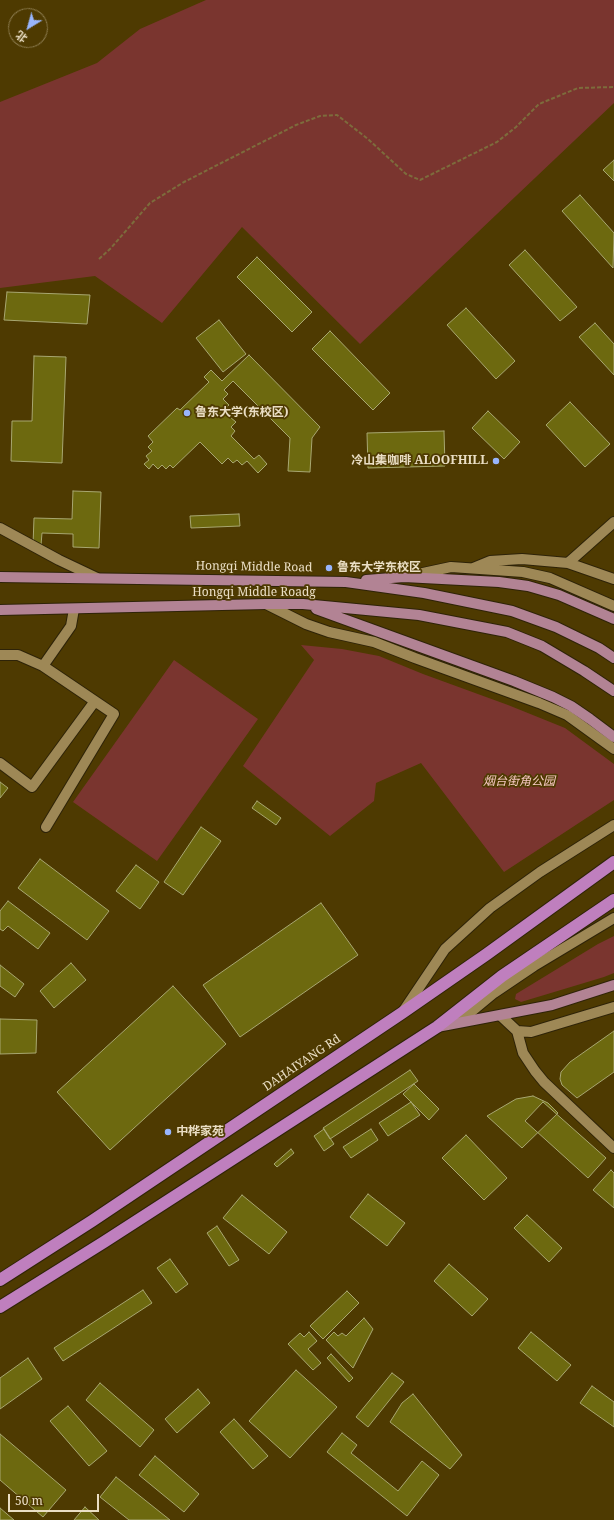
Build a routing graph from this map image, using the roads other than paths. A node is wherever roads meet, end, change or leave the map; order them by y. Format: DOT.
graph roads {
  1 [pos="614,522"];
  2 [pos="0,528"];
  3 [pos="568,563"];
  4 [pos="471,569"];
  5 [pos="0,577"];
  6 [pos="404,577"];
  7 [pos="97,578"];
  8 [pos="614,579"];
  9 [pos="346,582"];
  10 [pos="266,604"];
  11 [pos="303,604"];
  12 [pos="614,606"];
  13 [pos="74,608"];
  14 [pos="0,610"];
  15 [pos="614,620"];
  16 [pos="0,655"];
  17 [pos="614,658"];
  18 [pos="44,666"];
  19 [pos="614,691"];
  20 [pos="96,701"];
  21 [pos="614,737"];
  22 [pos="614,749"];
  23 [pos="0,763"];
  24 [pos="614,825"];
  25 [pos="46,827"];
  26 [pos="614,862"];
  27 [pos="614,900"];
  28 [pos="614,918"];
  29 [pos="614,985"];
  30 [pos="614,1007"];
  31 [pos="402,1013"];
  32 [pos="501,1016"];
  33 [pos="459,1022"];
  34 [pos="437,1027"];
  35 [pos="516,1031"];
  36 [pos="614,1148"];
  37 [pos="0,1280"];
  38 [pos="0,1308"];
  1 -- 3 [label="lane"];
  2 -- 7 [label="lane"];
  3 -- 4 [label="lane"];
  3 -- 8 [label="lane"];
  4 -- 6 [label="lane"];
  4 -- 12 [label="lane"];
  5 -- 7 [label="main road, Hongqi Middle Road"];
  6 -- 9 [label="main road"];
  6 -- 15 [label="main road"];
  7 -- 9 [label="main road, Hongqi Middle Road"];
  9 -- 17 [label="main road, Hongqi Middle Road"];
  10 -- 11 [label="main road, Hongqi Middle Roadg"];
  10 -- 13 [label="main road, Hongqi Middle Roadg"];
  10 -- 22 [label="lane"];
  11 -- 19 [label="main road, Hongqi Middle Roadg"];
  11 -- 21 [label="main road"];
  13 -- 14 [label="main road, Hongqi Middle Roadg"];
  13 -- 18 [label="lane"];
  16 -- 18 [label="lane"];
  18 -- 20 [label="lane"];
  20 -- 23 [label="lane"];
  20 -- 25 [label="lane"];
  24 -- 31 [label="lane"];
  26 -- 31 [label="highway, DAHAIYANG Rd"];
  27 -- 34 [label="highway"];
  28 -- 33 [label="lane"];
  29 -- 32 [label="main road"];
  30 -- 35 [label="lane"];
  31 -- 37 [label="highway, DAHAIYANG Rd"];
  32 -- 33 [label="main road"];
  32 -- 35 [label="lane"];
  33 -- 34 [label="main road"];
  34 -- 38 [label="highway"];
  35 -- 36 [label="lane"];
}
